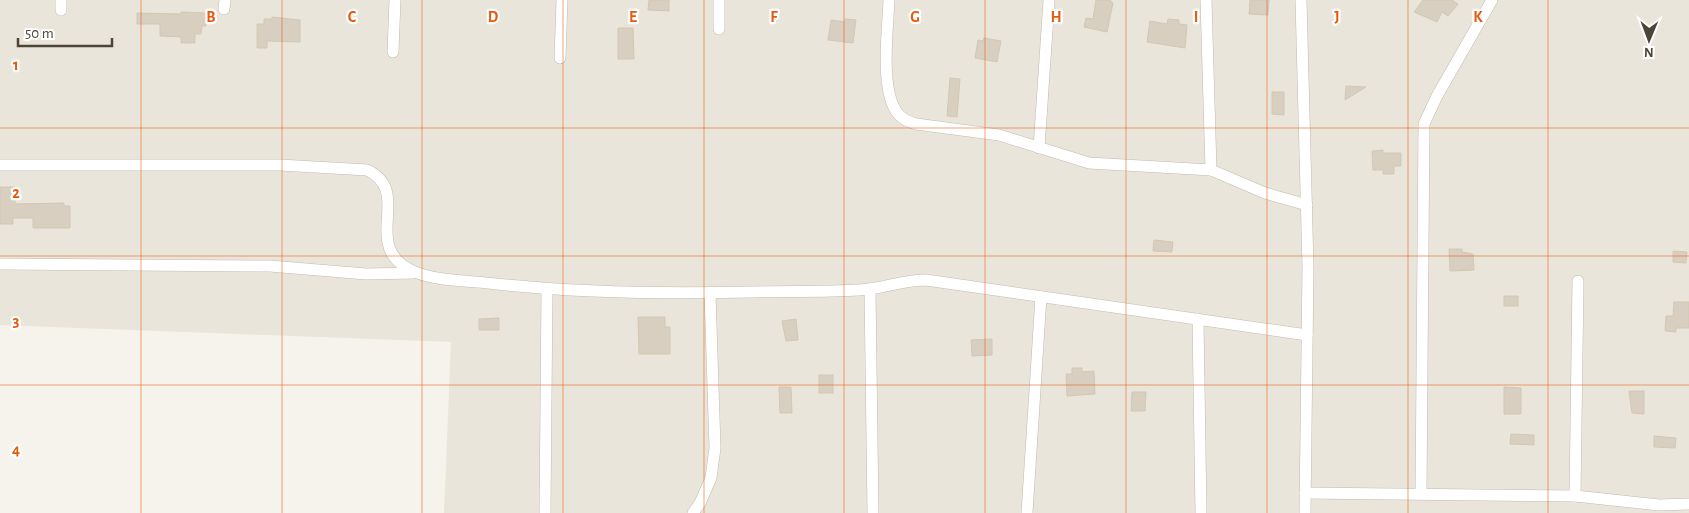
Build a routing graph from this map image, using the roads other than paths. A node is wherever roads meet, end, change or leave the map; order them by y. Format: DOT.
graph roads {
  1 [pos="395,0"];
  2 [pos="562,0"];
  3 [pos="719,0"];
  4 [pos="889,0"];
  5 [pos="1049,0"];
  6 [pos="1206,0"];
  7 [pos="1301,0"];
  8 [pos="1492,0"];
  9 [pos="719,29"];
  10 [pos="393,52"];
  11 [pos="560,58"];
  12 [pos="1039,148"];
  13 [pos="0,165"];
  14 [pos="1210,170"];
  15 [pos="1307,205"];
  16 [pos="0,264"];
  17 [pos="416,273"];
  18 [pos="1578,281"];
  19 [pos="547,289"];
  20 [pos="870,289"];
  21 [pos="710,294"];
  22 [pos="1041,297"];
  23 [pos="1198,320"];
  24 [pos="1307,335"];
  25 [pos="1305,493"];
  26 [pos="1421,494"];
  27 [pos="1575,496"];
  28 [pos="1689,504"];
  29 [pos="1659,509"];
  30 [pos="545,513"];
  31 [pos="693,513"];
  32 [pos="873,513"];
  33 [pos="1027,513"];
  34 [pos="1201,513"];
  35 [pos="1305,513"];
  1 -- 10 [label="street"];
  2 -- 11 [label="street"];
  3 -- 9 [label="street"];
  4 -- 12 [label="street"];
  5 -- 12 [label="street"];
  6 -- 14 [label="street"];
  7 -- 15 [label="street"];
  8 -- 26 [label="street"];
  12 -- 14 [label="street"];
  13 -- 17 [label="street"];
  14 -- 15 [label="street"];
  15 -- 24 [label="street"];
  16 -- 17 [label="street"];
  17 -- 19 [label="street"];
  18 -- 27 [label="street"];
  19 -- 21 [label="street"];
  19 -- 30 [label="street"];
  20 -- 21 [label="street"];
  20 -- 22 [label="street"];
  20 -- 32 [label="street"];
  21 -- 31 [label="street"];
  22 -- 23 [label="street"];
  22 -- 33 [label="street"];
  23 -- 24 [label="street"];
  23 -- 34 [label="street"];
  24 -- 25 [label="street"];
  25 -- 26 [label="street"];
  25 -- 35 [label="street"];
  26 -- 27 [label="street"];
  27 -- 29 [label="street"];
  28 -- 29 [label="street"];
}
